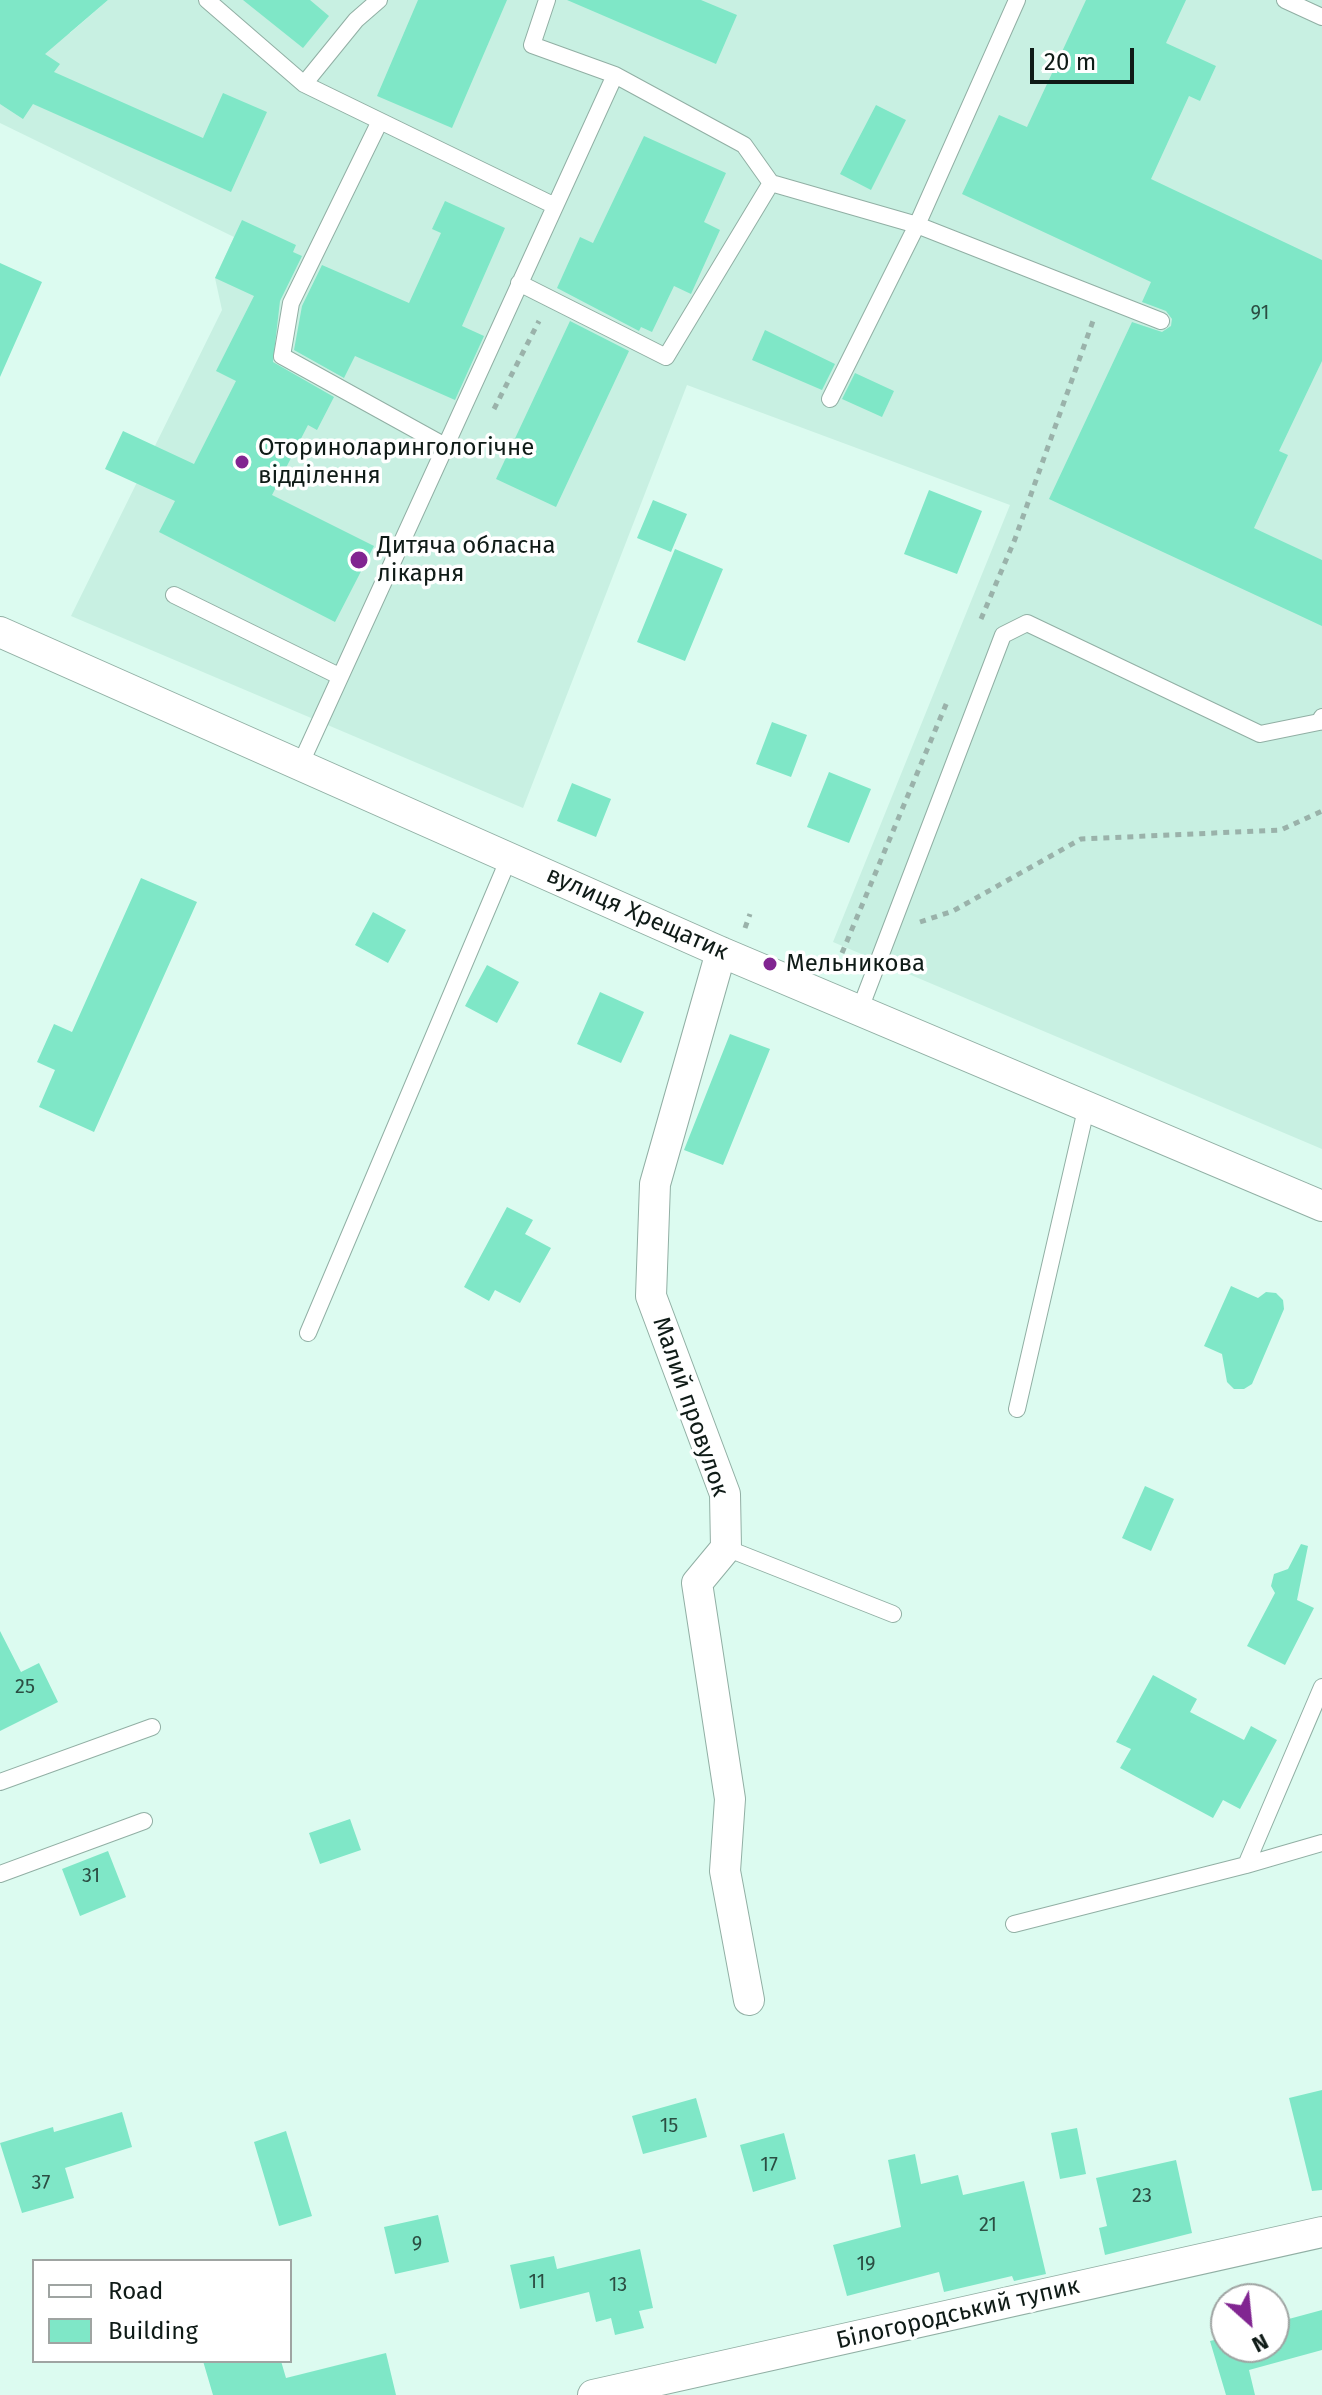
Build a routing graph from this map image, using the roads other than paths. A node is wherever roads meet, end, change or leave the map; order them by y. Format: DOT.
graph roads {
  1 [pos="207,0"];
  2 [pos="379,0"];
  3 [pos="547,0"];
  4 [pos="1017,0"];
  5 [pos="1285,0"];
  6 [pos="1322,17"];
  7 [pos="615,75"];
  8 [pos="304,84"];
  9 [pos="380,121"];
  10 [pos="771,183"];
  11 [pos="555,206"];
  12 [pos="917,225"];
  13 [pos="519,283"];
  14 [pos="1161,321"];
  15 [pos="830,399"];
  16 [pos="445,446"];
  17 [pos="174,595"];
  18 [pos="0,632"];
  19 [pos="339,676"];
  20 [pos="1322,717"];
  21 [pos="300,765"];
  22 [pos="509,858"];
  23 [pos="721,952"];
  24 [pos="860,1009"];
  25 [pos="1087,1105"];
  26 [pos="1322,1206"];
  27 [pos="308,1333"];
  28 [pos="1017,1409"];
  29 [pos="726,1548"];
  30 [pos="893,1614"];
  31 [pos="1322,1687"];
  32 [pos="152,1727"];
  33 [pos="0,1782"];
  34 [pos="144,1821"];
  35 [pos="1322,1843"];
  36 [pos="1246,1865"];
  37 [pos="0,1874"];
  38 [pos="1014,1924"];
  39 [pos="749,2000"];
  40 [pos="1322,2232"];
  41 [pos="593,2395"];
  1 -- 8 [label="lane"];
  2 -- 8 [label="lane"];
  3 -- 7 [label="lane"];
  4 -- 12 [label="lane"];
  5 -- 6 [label="lane"];
  7 -- 10 [label="lane"];
  7 -- 11 [label="lane"];
  8 -- 9 [label="lane"];
  9 -- 11 [label="lane"];
  9 -- 16 [label="lane"];
  10 -- 12 [label="lane"];
  10 -- 13 [label="lane"];
  11 -- 13 [label="lane"];
  12 -- 14 [label="lane"];
  12 -- 15 [label="lane"];
  13 -- 16 [label="lane"];
  16 -- 19 [label="lane"];
  17 -- 19 [label="lane"];
  18 -- 21 [label="street, вулиця Хрещатик"];
  19 -- 21 [label="lane"];
  20 -- 24 [label="lane"];
  21 -- 22 [label="street, вулиця Хрещатик"];
  22 -- 23 [label="street, вулиця Хрещатик"];
  22 -- 27 [label="lane"];
  23 -- 24 [label="street, вулиця Хрещатик"];
  23 -- 29 [label="street, Малий провулок"];
  24 -- 25 [label="street, вулиця Хрещатик"];
  25 -- 26 [label="street, вулиця Хрещатик"];
  25 -- 28 [label="lane"];
  29 -- 30 [label="lane"];
  29 -- 39 [label="street"];
  31 -- 36 [label="lane"];
  32 -- 33 [label="lane"];
  34 -- 37 [label="lane"];
  35 -- 36 [label="lane"];
  36 -- 38 [label="lane"];
  40 -- 41 [label="street, Білогородський тупик"];
}
